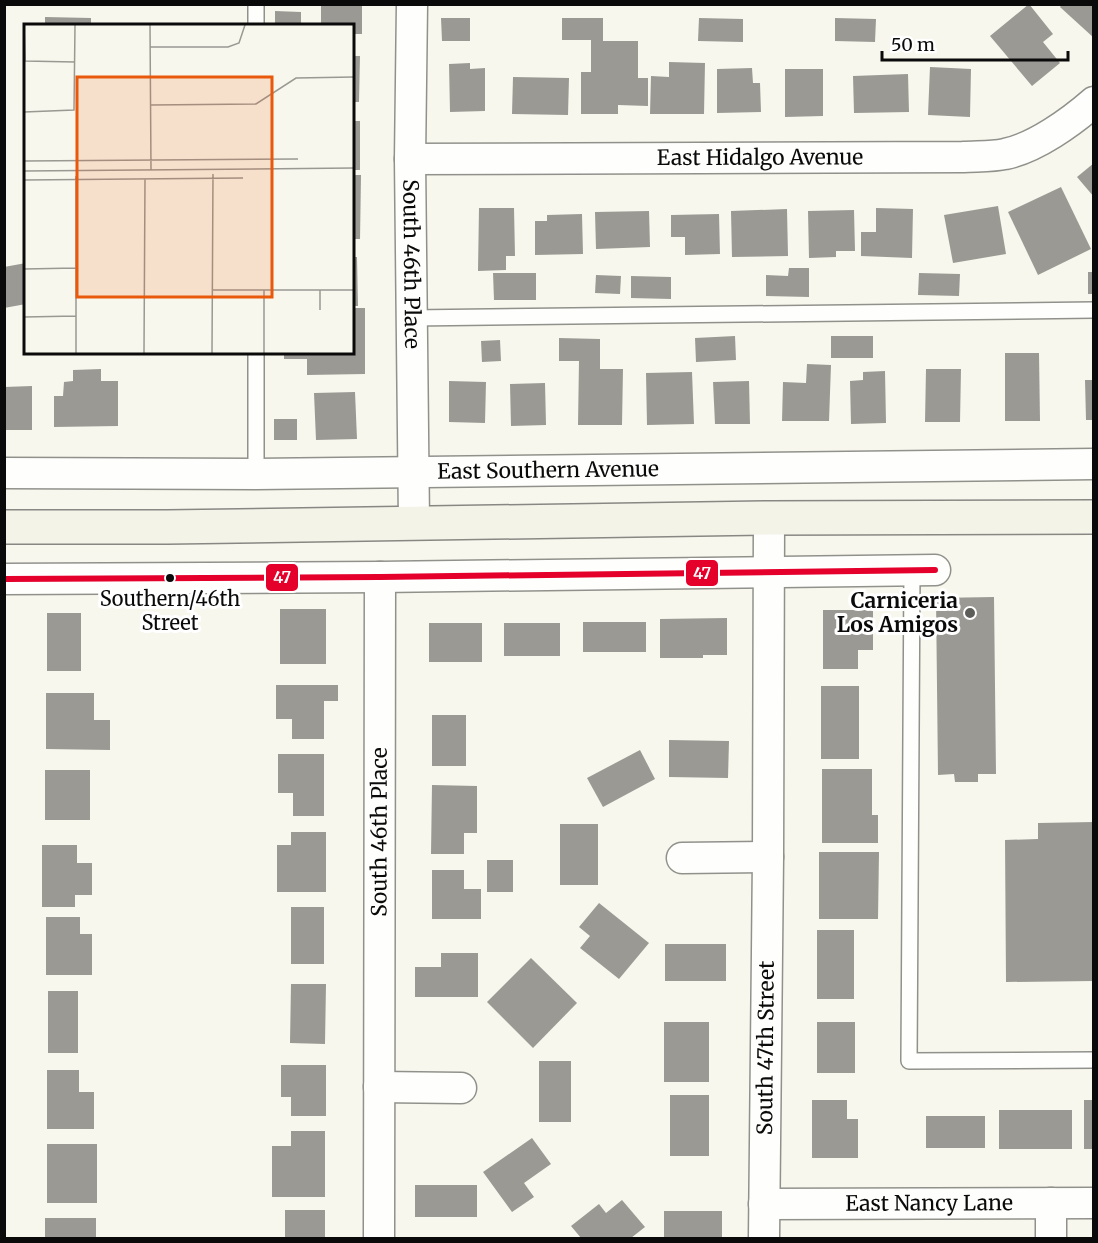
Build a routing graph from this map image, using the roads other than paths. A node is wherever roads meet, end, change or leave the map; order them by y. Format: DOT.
graph roads {
  1 [pos="255,4"];
  2 [pos="412,4"];
  3 [pos="255,24"];
  4 [pos="1094,102"];
  5 [pos="410,159"];
  6 [pos="1094,310"];
  7 [pos="411,318"];
  8 [pos="255,354"];
  9 [pos="1094,464"];
  10 [pos="4,473"];
  11 [pos="413,473"];
  12 [pos="255,474"];
  13 [pos="1094,517"];
  14 [pos="769,519"];
  15 [pos="414,524"];
  16 [pos="4,527"];
  17 [pos="924,570"];
  18 [pos="768,572"];
  19 [pos="380,578"];
  20 [pos="4,579"];
  21 [pos="768,857"];
  22 [pos="682,858"];
  23 [pos="1094,1060"];
  24 [pos="379,1087"];
  25 [pos="461,1088"];
  26 [pos="1051,1203"];
  27 [pos="1094,1203"];
  28 [pos="764,1204"];
  29 [pos="379,1239"];
  30 [pos="764,1239"];
  31 [pos="1051,1239"];
  1 -- 3 [label="lane"];
  2 -- 5 [label="street, South 46th Place"];
  4 -- 5 [label="street, East Hidalgo Avenue"];
  5 -- 7 [label="street, South 46th Place"];
  6 -- 7 [label="lane"];
  7 -- 11 [label="street, South 46th Place"];
  8 -- 12 [label="lane"];
  9 -- 11 [label="street, East Southern Avenue"];
  10 -- 12 [label="street, East Southern Avenue"];
  11 -- 12 [label="street, East Southern Avenue"];
  11 -- 15 [label="street, South 46th Place"];
  13 -- 14 [label="main road"];
  14 -- 15 [label="main road"];
  14 -- 18 [label="street, South 47th Street"];
  15 -- 16 [label="main road"];
  17 -- 18 [label="street"];
  17 -- 23 [label="lane"];
  18 -- 19 [label="street"];
  18 -- 21 [label="street, South 47th Street"];
  19 -- 20 [label="street"];
  19 -- 24 [label="street, South 46th Place"];
  21 -- 22 [label="street"];
  21 -- 28 [label="street, South 47th Street"];
  24 -- 25 [label="street"];
  24 -- 29 [label="street, South 46th Place"];
  26 -- 27 [label="street, East Nancy Lane"];
  26 -- 28 [label="street, East Nancy Lane"];
  26 -- 31 [label="street"];
  28 -- 30 [label="street, South 47th Street"];
}
